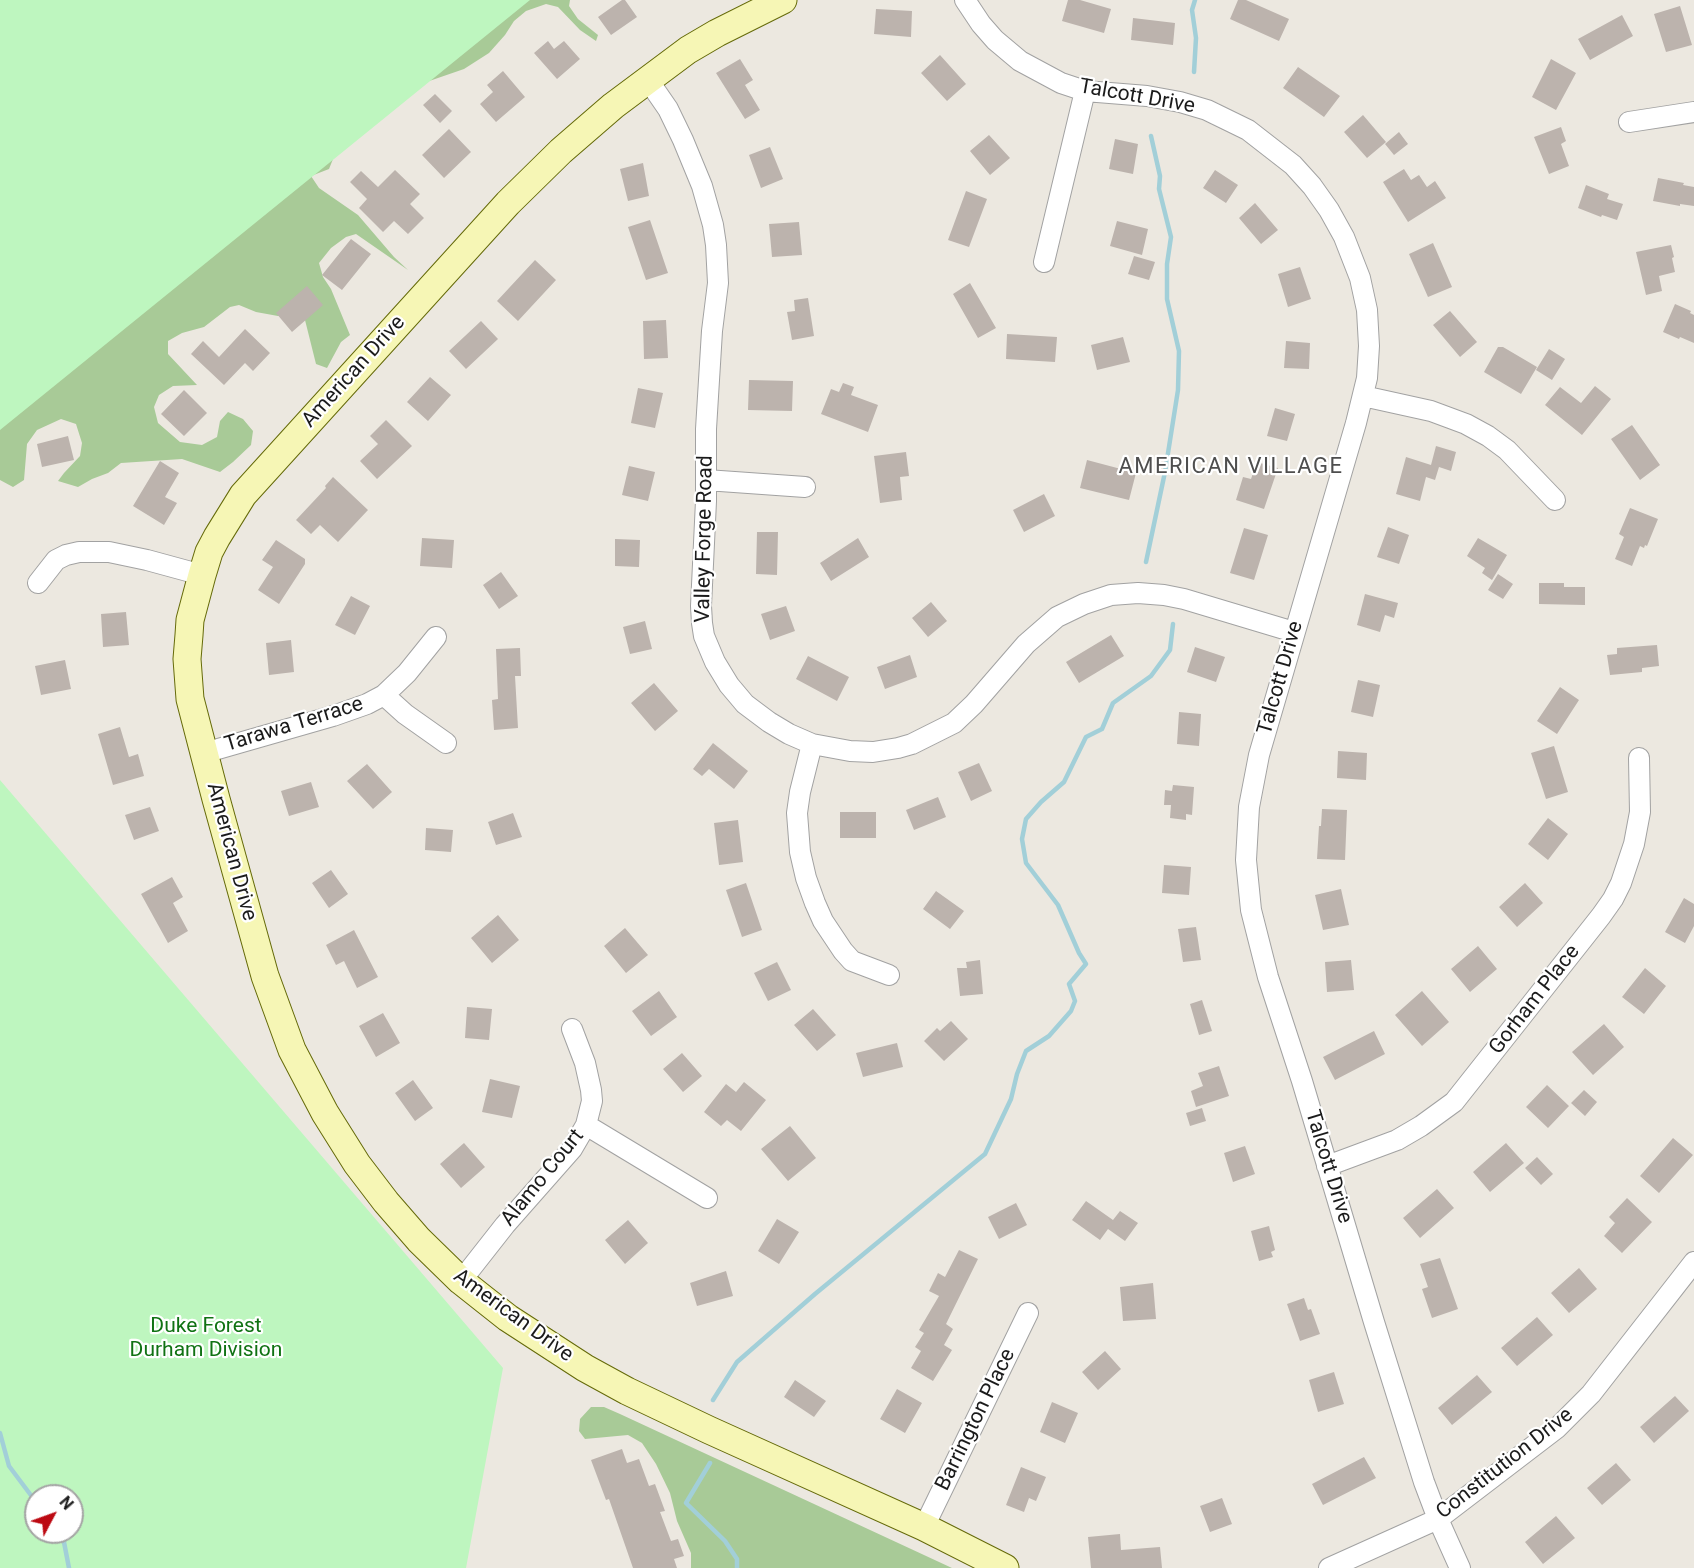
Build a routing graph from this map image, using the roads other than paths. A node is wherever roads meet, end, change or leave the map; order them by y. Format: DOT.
graph roads {
  1 [pos="783,0"];
  2 [pos="965,0"];
  3 [pos="648,80"];
  4 [pos="1084,91"];
  5 [pos="1694,112"];
  6 [pos="1629,122"];
  7 [pos="1044,262"];
  8 [pos="1363,396"];
  9 [pos="706,480"];
  10 [pos="805,487"];
  11 [pos="1555,500"];
  12 [pos="202,574"];
  13 [pos="38,583"];
  14 [pos="1294,632"];
  15 [pos="436,637"];
  16 [pos="384,695"];
  17 [pos="446,743"];
  18 [pos="812,744"];
  19 [pos="204,753"];
  20 [pos="1639,758"];
  21 [pos="889,975"];
  22 [pos="572,1029"];
  23 [pos="586,1125"];
  24 [pos="1327,1166"];
  25 [pos="707,1198"];
  26 [pos="1694,1262"];
  27 [pos="461,1281"];
  28 [pos="1028,1313"];
  29 [pos="1438,1519"];
  30 [pos="924,1527"];
  31 [pos="1005,1568"];
  32 [pos="1329,1568"];
  33 [pos="1460,1568"];
  1 -- 3 [label="street, American Drive"];
  2 -- 4 [label="street, Talcott Drive"];
  3 -- 9 [label="street, Valley Forge Road"];
  3 -- 12 [label="street, American Drive"];
  4 -- 7 [label="street"];
  4 -- 8 [label="street, Talcott Drive"];
  5 -- 6 [label="street"];
  8 -- 11 [label="street"];
  8 -- 14 [label="street, Talcott Drive"];
  9 -- 10 [label="street"];
  9 -- 18 [label="street, Valley Forge Road"];
  12 -- 13 [label="street"];
  12 -- 19 [label="street, American Drive"];
  14 -- 18 [label="street, Valley Forge Road"];
  14 -- 24 [label="street, Talcott Drive"];
  15 -- 16 [label="street, Tarawa Terrace"];
  16 -- 17 [label="street, Tarawa Terrace"];
  16 -- 19 [label="street, Tarawa Terrace"];
  18 -- 21 [label="street"];
  19 -- 27 [label="street, American Drive"];
  20 -- 24 [label="street, Gorham Place"];
  22 -- 23 [label="street, Alamo Court"];
  23 -- 25 [label="street"];
  23 -- 27 [label="street, Alamo Court"];
  24 -- 29 [label="street, Talcott Drive"];
  26 -- 29 [label="street, Constitution Drive"];
  27 -- 30 [label="street, American Drive"];
  28 -- 30 [label="street, Barrington Place"];
  29 -- 32 [label="street, Constitution Drive"];
  29 -- 33 [label="street, Talcott Drive"];
  30 -- 31 [label="street, American Drive"];
}
